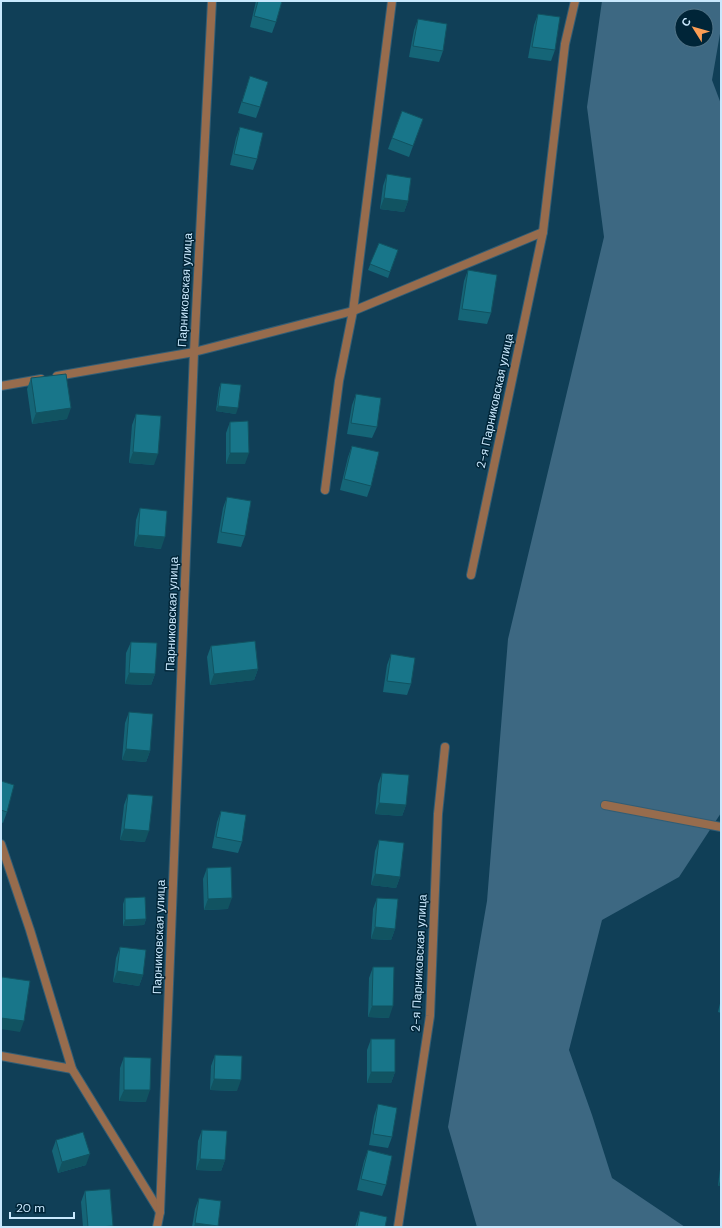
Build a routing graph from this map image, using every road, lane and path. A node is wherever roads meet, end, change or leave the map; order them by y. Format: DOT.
graph roads {
  1 [pos="212,1"];
  2 [pos="392,1"];
  3 [pos="575,1"];
  4 [pos="543,232"];
  5 [pos="353,311"];
  6 [pos="194,352"];
  7 [pos="1,386"];
  8 [pos="325,490"];
  9 [pos="471,574"];
  10 [pos="445,747"];
  11 [pos="605,805"];
  12 [pos="721,828"];
  13 [pos="1,844"];
  14 [pos="1,1056"];
  15 [pos="72,1069"];
  16 [pos="160,1212"];
  17 [pos="157,1227"];
  18 [pos="398,1227"];
  1 -- 6 [label="street, Парниковская улица"];
  2 -- 5 [label="street"];
  3 -- 4 [label="street, 2-я Парниковская улица"];
  4 -- 5 [label="street"];
  4 -- 9 [label="street, 2-я Парниковская улица"];
  5 -- 6 [label="street"];
  5 -- 8 [label="street"];
  6 -- 7 [label="street"];
  6 -- 16 [label="street, Парниковская улица"];
  10 -- 18 [label="street, 2-я Парниковская улица"];
  11 -- 12 [label="street"];
  13 -- 15 [label="street"];
  14 -- 15 [label="street"];
  15 -- 16 [label="street"];
  16 -- 17 [label="street, Парниковская улица"];
}
